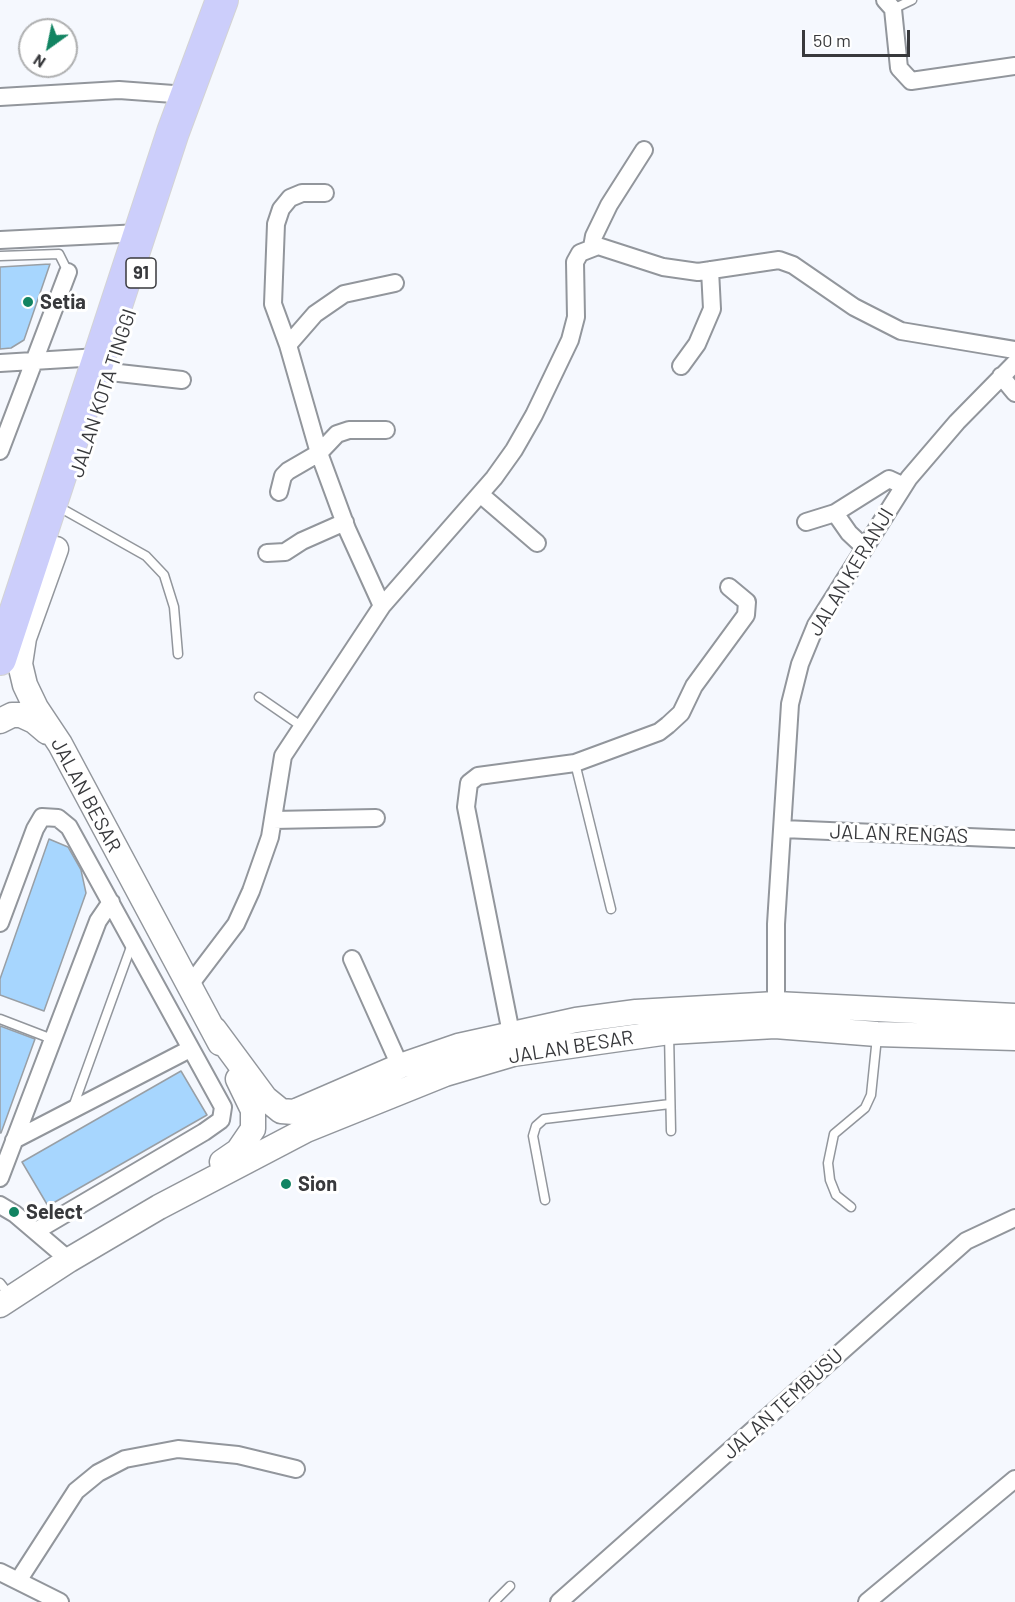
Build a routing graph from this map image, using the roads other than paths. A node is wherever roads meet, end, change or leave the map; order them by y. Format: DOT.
graph roads {
  1 [pos="222,0"];
  2 [pos="237,0"];
  3 [pos="912,0"];
  4 [pos="889,4"];
  5 [pos="1015,66"];
  6 [pos="187,95"];
  7 [pos="0,97"];
  8 [pos="644,150"];
  9 [pos="325,193"];
  10 [pos="140,233"];
  11 [pos="0,240"];
  12 [pos="592,247"];
  13 [pos="0,255"];
  14 [pos="710,270"];
  15 [pos="68,272"];
  16 [pos="395,283"];
  17 [pos="288,345"];
  18 [pos="1015,350"];
  19 [pos="32,361"];
  20 [pos="0,363"];
  21 [pos="1015,363"];
  22 [pos="104,364"];
  23 [pos="681,366"];
  24 [pos="1001,376"];
  25 [pos="182,380"];
  26 [pos="1015,393"];
  27 [pos="386,430"];
  28 [pos="0,451"];
  29 [pos="319,453"];
  30 [pos="904,486"];
  31 [pos="279,492"];
  32 [pos="480,494"];
  33 [pos="66,511"];
  34 [pos="835,513"];
  35 [pos="345,522"];
  36 [pos="806,522"];
  37 [pos="537,543"];
  38 [pos="865,548"];
  39 [pos="56,549"];
  40 [pos="267,553"];
  41 [pos="729,587"];
  42 [pos="382,606"];
  43 [pos="178,654"];
  44 [pos="0,659"];
  45 [pos="259,697"];
  46 [pos="0,721"];
  47 [pos="302,726"];
  48 [pos="60,744"];
  49 [pos="575,763"];
  50 [pos="376,818"];
  51 [pos="273,820"];
  52 [pos="783,830"];
  53 [pos="1015,839"];
  54 [pos="111,902"];
  55 [pos="611,909"];
  56 [pos="0,923"];
  57 [pos="159,927"];
  58 [pos="133,940"];
  59 [pos="352,959"];
  60 [pos="189,987"];
  61 [pos="777,1004"];
  62 [pos="1015,1016"];
  63 [pos="0,1019"];
  64 [pos="214,1029"];
  65 [pos="669,1032"];
  66 [pos="511,1033"];
  67 [pos="877,1034"];
  68 [pos="1015,1038"];
  69 [pos="52,1039"];
  70 [pos="190,1049"];
  71 [pos="400,1066"];
  72 [pos="670,1104"];
  73 [pos="72,1110"];
  74 [pos="671,1131"];
  75 [pos="14,1140"];
  76 [pos="0,1178"];
  77 [pos="545,1200"];
  78 [pos="0,1205"];
  79 [pos="159,1207"];
  80 [pos="851,1207"];
  81 [pos="1015,1218"];
  82 [pos="36,1231"];
  83 [pos="69,1260"];
  84 [pos="4,1295"];
  85 [pos="296,1469"];
  86 [pos="1015,1479"];
  87 [pos="0,1572"];
  88 [pos="18,1581"];
  89 [pos="510,1586"];
  90 [pos="60,1602"];
  91 [pos="494,1602"];
  92 [pos="559,1602"];
  93 [pos="867,1602"];
  1 -- 6 [label="highway"];
  2 -- 22 [label="highway, JALAN KOTA TINGGI / 91"];
  3 -- 4 [label="lane"];
  4 -- 5 [label="street"];
  6 -- 7 [label="street"];
  6 -- 10 [label="highway"];
  8 -- 12 [label="street"];
  9 -- 17 [label="street"];
  10 -- 11 [label="street"];
  10 -- 22 [label="highway"];
  12 -- 14 [label="street"];
  12 -- 32 [label="street"];
  13 -- 15 [label="lane"];
  14 -- 18 [label="street"];
  14 -- 23 [label="street"];
  15 -- 19 [label="street"];
  16 -- 17 [label="street"];
  17 -- 29 [label="street"];
  19 -- 20 [label="street"];
  19 -- 22 [label="street"];
  19 -- 28 [label="street"];
  21 -- 24 [label="street, JALAN KERANJI"];
  22 -- 25 [label="street"];
  22 -- 33 [label="highway, JALAN KOTA TINGGI / 91"];
  22 -- 44 [label="highway"];
  24 -- 26 [label="street"];
  24 -- 30 [label="street, JALAN KERANJI"];
  27 -- 29 [label="street"];
  29 -- 31 [label="street"];
  29 -- 35 [label="street"];
  30 -- 34 [label="street"];
  30 -- 38 [label="street, JALAN KERANJI"];
  32 -- 37 [label="street"];
  32 -- 42 [label="street"];
  33 -- 39 [label="highway, JALAN KOTA TINGGI / 91"];
  33 -- 43 [label="lane"];
  34 -- 36 [label="street"];
  34 -- 38 [label="street"];
  35 -- 40 [label="street"];
  35 -- 42 [label="street"];
  38 -- 52 [label="street, JALAN KERANJI"];
  39 -- 48 [label="main road, JALAN BESAR"];
  41 -- 49 [label="street"];
  42 -- 47 [label="street"];
  45 -- 47 [label="lane"];
  46 -- 48 [label="main road"];
  47 -- 51 [label="street"];
  48 -- 57 [label="main road, JALAN BESAR"];
  49 -- 55 [label="lane"];
  49 -- 66 [label="street"];
  50 -- 51 [label="street"];
  51 -- 60 [label="street"];
  52 -- 53 [label="street, JALAN RENGAS"];
  52 -- 61 [label="street, JALAN KERANJI"];
  54 -- 56 [label="street"];
  54 -- 58 [label="street"];
  54 -- 69 [label="street"];
  57 -- 58 [label="street"];
  57 -- 60 [label="main road, JALAN BESAR"];
  58 -- 70 [label="street"];
  58 -- 73 [label="lane"];
  59 -- 71 [label="street"];
  60 -- 64 [label="main road, JALAN BESAR"];
  61 -- 62 [label="main road, JALAN BESAR"];
  61 -- 66 [label="main road, JALAN BESAR"];
  63 -- 69 [label="lane"];
  64 -- 71 [label="main road, JALAN BESAR"];
  64 -- 79 [label="main road, JALAN BESAR"];
  65 -- 67 [label="main road, JALAN BESAR"];
  65 -- 72 [label="lane"];
  65 -- 79 [label="main road, JALAN BESAR"];
  66 -- 71 [label="main road, JALAN BESAR"];
  67 -- 68 [label="main road, JALAN BESAR"];
  67 -- 80 [label="lane"];
  69 -- 75 [label="street"];
  70 -- 73 [label="street"];
  70 -- 82 [label="street"];
  72 -- 74 [label="lane"];
  72 -- 77 [label="lane"];
  73 -- 75 [label="street"];
  75 -- 76 [label="street"];
  78 -- 82 [label="street"];
  79 -- 83 [label="main road, JALAN BESAR"];
  81 -- 92 [label="street, JALAN TEMBUSU"];
  82 -- 83 [label="street"];
  83 -- 84 [label="main road, JALAN BESAR"];
  85 -- 88 [label="street"];
  86 -- 93 [label="street"];
  87 -- 88 [label="street"];
  88 -- 90 [label="street"];
  89 -- 91 [label="lane"];
}
